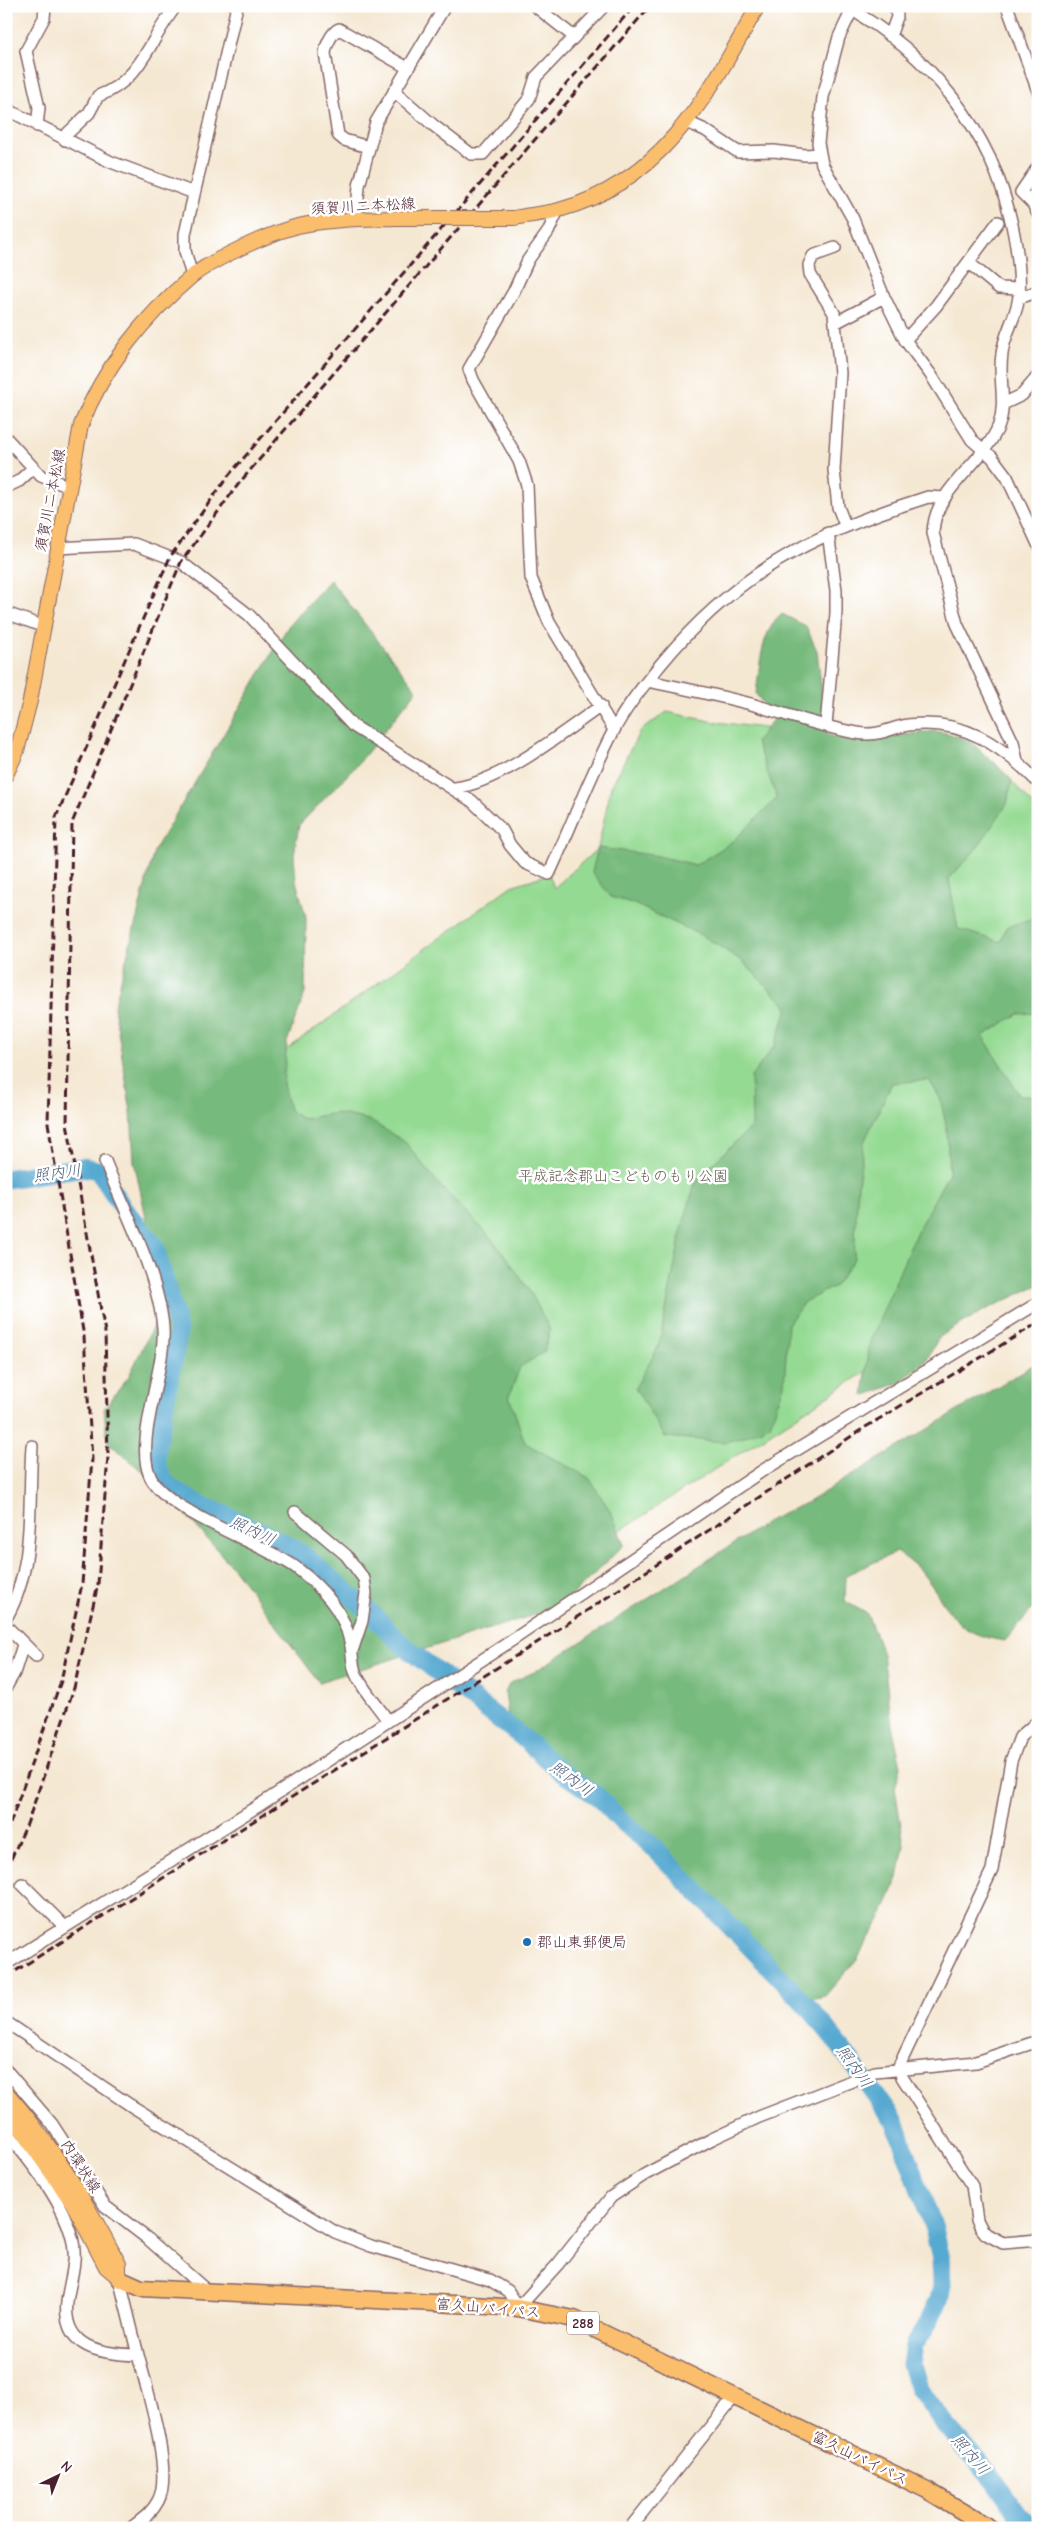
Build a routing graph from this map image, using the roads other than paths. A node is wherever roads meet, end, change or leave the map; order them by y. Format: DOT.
graph roads {
  1 [pos="45,6"];
  2 [pos="176,6"];
  3 [pos="238,6"];
  4 [pos="445,6"];
  5 [pos="535,6"];
  6 [pos="604,6"];
  7 [pos="758,6"];
  8 [pos="896,6"];
  9 [pos="1007,6"];
  10 [pos="849,8"];
  11 [pos="573,36"];
  12 [pos="890,36"];
  13 [pos="408,68"];
  14 [pos="394,90"];
  15 [pos="1038,92"];
  16 [pos="6,109"];
  17 [pos="687,122"];
  18 [pos="37,126"];
  19 [pos="65,140"];
  20 [pos="368,147"];
  21 [pos="819,154"];
  22 [pos="1038,166"];
  23 [pos="194,193"];
  24 [pos="558,210"];
  25 [pos="1038,214"];
  26 [pos="356,220"];
  27 [pos="998,222"];
  28 [pos="835,248"];
  29 [pos="969,263"];
  30 [pos="192,276"];
  31 [pos="1038,291"];
  32 [pos="1019,294"];
  33 [pos="884,297"];
  34 [pos="835,323"];
  35 [pos="904,340"];
  36 [pos="1038,376"];
  37 [pos="1003,404"];
  38 [pos="6,438"];
  39 [pos="984,450"];
  40 [pos="32,468"];
  41 [pos="6,487"];
  42 [pos="70,487"];
  43 [pos="945,498"];
  44 [pos="845,525"];
  45 [pos="828,533"];
  46 [pos="1038,544"];
  47 [pos="57,548"];
  48 [pos="6,613"];
  49 [pos="45,627"];
  50 [pos="648,681"];
  51 [pos="601,706"];
  52 [pos="826,726"];
  53 [pos="614,730"];
  54 [pos="9,761"];
  55 [pos="1017,761"];
  56 [pos="6,775"];
  57 [pos="1038,782"];
  58 [pos="455,788"];
  59 [pos="105,1161"];
  60 [pos="1038,1303"];
  61 [pos="32,1446"];
  62 [pos="295,1512"];
  63 [pos="6,1618"];
  64 [pos="6,1626"];
  65 [pos="23,1645"];
  66 [pos="352,1651"];
  67 [pos="36,1656"];
  68 [pos="6,1687"];
  69 [pos="388,1720"];
  70 [pos="1038,1720"];
  71 [pos="22,1884"];
  72 [pos="65,1927"];
  73 [pos="6,1964"];
  74 [pos="6,2022"];
  75 [pos="1038,2040"];
  76 [pos="899,2069"];
  77 [pos="6,2070"];
  78 [pos="6,2092"];
  79 [pos="6,2109"];
  80 [pos="6,2131"];
  81 [pos="1038,2240"];
  82 [pos="115,2270"];
  83 [pos="207,2291"];
  84 [pos="518,2308"];
  85 [pos="138,2355"];
  86 [pos="734,2397"];
  87 [pos="131,2528"];
  88 [pos="630,2528"];
  89 [pos="990,2528"];
  1 -- 18 [label="street"];
  2 -- 19 [label="street"];
  3 -- 23 [label="street"];
  4 -- 13 [label="street"];
  5 -- 11 [label="street"];
  6 -- 11 [label="street"];
  7 -- 17 [label="main road, 須賀川二本松線"];
  8 -- 12 [label="street"];
  9 -- 15 [label="street"];
  10 -- 12 [label="street"];
  10 -- 21 [label="street"];
  11 -- 14 [label="street"];
  12 -- 32 [label="street"];
  13 -- 14 [label="street"];
  13 -- 20 [label="street"];
  14 -- 20 [label="street"];
  16 -- 18 [label="street"];
  17 -- 21 [label="street"];
  17 -- 24 [label="main road, 須賀川二本松線"];
  18 -- 19 [label="street"];
  19 -- 23 [label="street"];
  20 -- 26 [label="street"];
  21 -- 33 [label="street"];
  22 -- 25 [label="street"];
  23 -- 30 [label="street"];
  24 -- 26 [label="main road, 須賀川二本松線, bridge"];
  24 -- 51 [label="street"];
  26 -- 30 [label="main road, 須賀川二本松線"];
  27 -- 29 [label="street"];
  28 -- 34 [label="street"];
  29 -- 32 [label="street"];
  29 -- 35 [label="street"];
  30 -- 42 [label="main road, 須賀川二本松線"];
  31 -- 32 [label="street"];
  32 -- 37 [label="street"];
  33 -- 34 [label="street"];
  33 -- 35 [label="street"];
  34 -- 44 [label="street"];
  35 -- 39 [label="street"];
  36 -- 37 [label="street"];
  37 -- 39 [label="street"];
  38 -- 40 [label="street"];
  39 -- 43 [label="street"];
  39 -- 46 [label="street"];
  40 -- 41 [label="street"];
  40 -- 42 [label="street"];
  42 -- 47 [label="main road, 須賀川二本松線"];
  43 -- 44 [label="street"];
  43 -- 55 [label="street"];
  44 -- 45 [label="street"];
  45 -- 50 [label="street"];
  45 -- 52 [label="street"];
  47 -- 49 [label="main road, 須賀川二本松線"];
  47 -- 58 [label="street"];
  48 -- 49 [label="street"];
  49 -- 54 [label="main road, 須賀川二本松線"];
  50 -- 52 [label="street"];
  50 -- 53 [label="street"];
  51 -- 53 [label="street"];
  51 -- 58 [label="street"];
  52 -- 55 [label="street"];
  53 -- 58 [label="street"];
  54 -- 56 [label="main road, 須賀川二本松線"];
  55 -- 57 [label="street"];
  59 -- 66 [label="street"];
  60 -- 69 [label="street"];
  61 -- 63 [label="street"];
  62 -- 66 [label="street"];
  64 -- 65 [label="street"];
  65 -- 67 [label="street"];
  65 -- 68 [label="street"];
  66 -- 69 [label="street"];
  69 -- 72 [label="street"];
  70 -- 76 [label="street"];
  71 -- 72 [label="street"];
  72 -- 73 [label="street"];
  74 -- 84 [label="street"];
  75 -- 76 [label="street"];
  76 -- 81 [label="street"];
  76 -- 84 [label="street"];
  77 -- 83 [label="street"];
  78 -- 82 [label="main road, 内環状線"];
  79 -- 82 [label="main road, 内環状線"];
  80 -- 85 [label="street"];
  82 -- 83 [label="highway, 富久山バイパス / 288"];
  82 -- 85 [label="street"];
  83 -- 84 [label="highway, 富久山バイパス / 288"];
  84 -- 86 [label="highway, 富久山バイパス / 288"];
  85 -- 87 [label="street"];
  86 -- 88 [label="street"];
  86 -- 89 [label="highway, 富久山バイパス / 288"];
}
